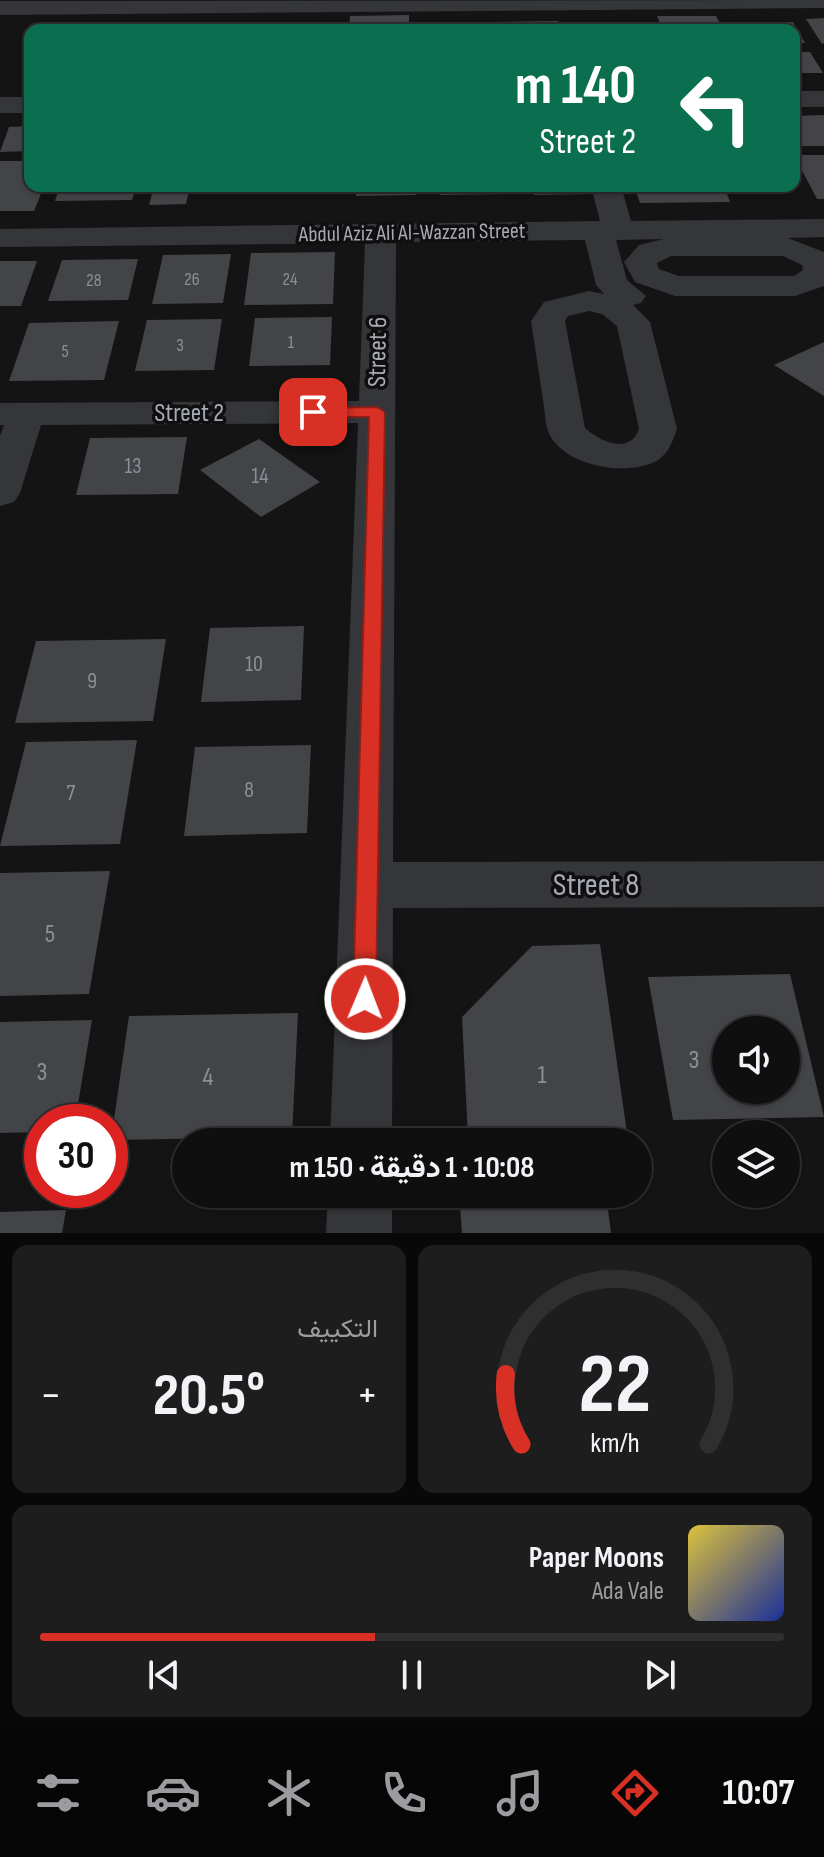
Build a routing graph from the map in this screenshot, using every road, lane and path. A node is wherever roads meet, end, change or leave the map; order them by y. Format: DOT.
graph roads {
  1 [pos="824,1"];
  2 [pos="397,2"];
  3 [pos="561,3"];
  4 [pos="9,16"];
  5 [pos="566,24"];
  6 [pos="800,99"];
  7 [pos="824,99"];
  8 [pos="0,105"];
  9 [pos="24,105"];
  10 [pos="606,192"];
  11 [pos="813,228"];
  12 [pos="608,231"];
  13 [pos="381,233"];
  14 [pos="0,238"];
  15 [pos="632,294"];
  16 [pos="377,412"];
  17 [pos="13,414"];
  18 [pos="0,493"];
  19 [pos="824,884"];
  20 [pos="367,885"];
  21 [pos="361,1128"];
  22 [pos="360,1208"];
  23 [pos="359,1233"];
  1 -- 3 [label="street"];
  2 -- 3 [label="street"];
  2 -- 4 [label="street"];
  3 -- 5 [label="street"];
  6 -- 7 [label="street"];
  8 -- 9 [label="street"];
  10 -- 12 [label="street"];
  11 -- 12 [label="street, Abdul Aziz Ali Al-Wazzan Street"];
  11 -- 15 [label="street"];
  12 -- 13 [label="street, Abdul Aziz Ali Al-Wazzan Street"];
  12 -- 15 [label="street"];
  13 -- 14 [label="street, Abdul Aziz Ali Al-Wazzan Street"];
  13 -- 16 [label="street, Street 6"];
  15 -- 15 [label="street"];
  16 -- 17 [label="street, Street 2"];
  16 -- 20 [label="street, Street 6"];
  17 -- 18 [label="street"];
  19 -- 20 [label="street, Street 8"];
  20 -- 21 [label="street, Street 6"];
  22 -- 23 [label="street"];
}
